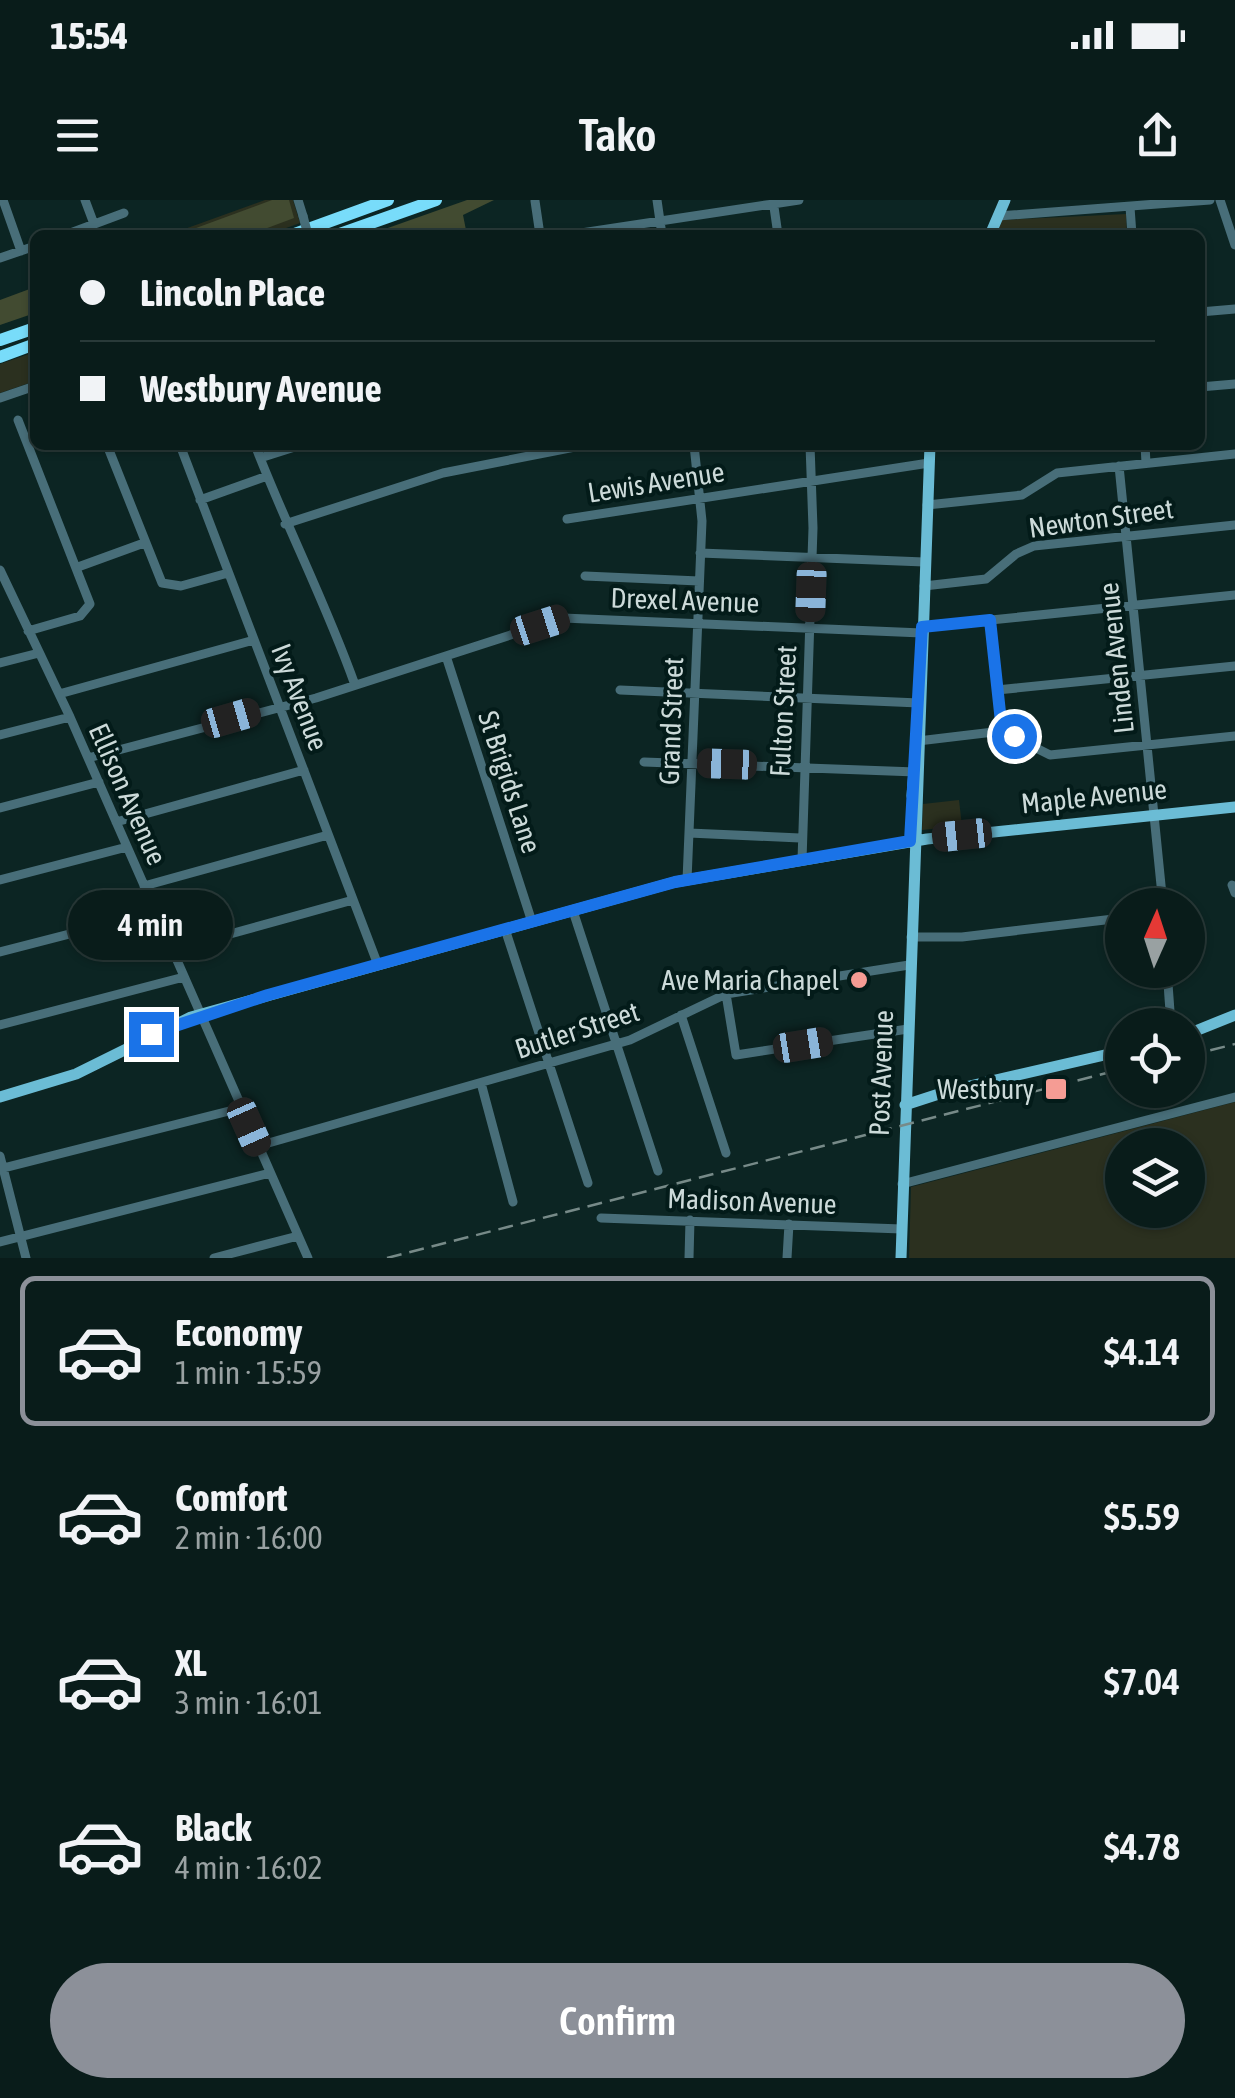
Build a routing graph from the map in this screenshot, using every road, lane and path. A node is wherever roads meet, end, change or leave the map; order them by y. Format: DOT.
graph roads {
  1 [pos="3,200"];
  2 [pos="85,200"];
  3 [pos="298,200"];
  4 [pos="388,200"];
  5 [pos="436,200"];
  6 [pos="657,200"];
  7 [pos="799,200"];
  8 [pos="1004,200"];
  9 [pos="1210,200"];
  10 [pos="1220,200"];
  11 [pos="535,201"];
  12 [pos="773,202"];
  13 [pos="1130,207"];
  14 [pos="124,214"];
  15 [pos="998,216"];
  16 [pos="660,221"];
  17 [pos="94,224"];
  18 [pos="78,230"];
  19 [pos="306,230"];
  20 [pos="307,230"];
  21 [pos="351,230"];
  22 [pos="539,230"];
  23 [pos="601,230"];
  24 [pos="661,230"];
  25 [pos="777,230"];
  26 [pos="992,230"];
  27 [pos="1132,230"];
  28 [pos="1235,245"];
  29 [pos="30,248"];
  30 [pos="21,251"];
  31 [pos="0,258"];
  32 [pos="1235,308"];
  33 [pos="1205,311"];
  34 [pos="30,330"];
  35 [pos="0,340"];
  36 [pos="30,346"];
  37 [pos="0,357"];
  38 [pos="1235,384"];
  39 [pos="1205,387"];
  40 [pos="30,388"];
  41 [pos="0,398"];
  42 [pos="18,420"];
  43 [pos="30,449"];
  44 [pos="30,450"];
  45 [pos="109,450"];
  46 [pos="182,450"];
  47 [pos="257,450"];
  48 [pos="285,450"];
  49 [pos="695,450"];
  50 [pos="811,450"];
  51 [pos="930,450"];
  52 [pos="1145,450"];
  53 [pos="506,452"];
  54 [pos="1235,454"];
  55 [pos="260,458"];
  56 [pos="929,463"];
  57 [pos="1146,463"];
  58 [pos="1119,466"];
  59 [pos="267,476"];
  60 [pos="814,481"];
  61 [pos="700,498"];
  62 [pos="200,500"];
  63 [pos="927,504"];
  64 [pos="567,518"];
  65 [pos="285,524"];
  66 [pos="1235,525"];
  67 [pos="1126,536"];
  68 [pos="144,543"];
  69 [pos="700,553"];
  70 [pos="812,558"];
  71 [pos="924,562"];
  72 [pos="78,567"];
  73 [pos="0,570"];
  74 [pos="228,573"];
  75 [pos="585,576"];
  76 [pos="699,582"];
  77 [pos="924,586"];
  78 [pos="4,591"];
  79 [pos="1235,595"];
  80 [pos="1134,606"];
  81 [pos="990,620"];
  82 [pos="697,623"];
  83 [pos="809,628"];
  84 [pos="922,630"];
  85 [pos="28,631"];
  86 [pos="254,640"];
  87 [pos="39,653"];
  88 [pos="446,656"];
  89 [pos="0,663"];
  90 [pos="1235,666"];
  91 [pos="1141,676"];
  92 [pos="355,685"];
  93 [pos="620,690"];
  94 [pos="998,690"];
  95 [pos="694,693"];
  96 [pos="59,694"];
  97 [pos="806,698"];
  98 [pos="919,702"];
  99 [pos="280,706"];
  100 [pos="70,717"];
  101 [pos="1002,731"];
  102 [pos="0,735"];
  103 [pos="1235,736"];
  104 [pos="918,741"];
  105 [pos="1148,745"];
  106 [pos="88,758"];
  107 [pos="644,762"];
  108 [pos="692,763"];
  109 [pos="804,768"];
  110 [pos="304,770"];
  111 [pos="916,772"];
  112 [pos="98,782"];
  113 [pos="1235,807"];
  114 [pos="0,808"];
  115 [pos="1155,815"];
  116 [pos="116,822"];
  117 [pos="688,833"];
  118 [pos="328,835"];
  119 [pos="800,838"];
  120 [pos="914,841"];
  121 [pos="127,847"];
  122 [pos="802,860"];
  123 [pos="0,880"];
  124 [pos="687,880"];
  125 [pos="144,886"];
  126 [pos="1161,888"];
  127 [pos="353,900"];
  128 [pos="573,910"];
  129 [pos="155,912"];
  130 [pos="1105,920"];
  131 [pos="532,922"];
  132 [pos="505,930"];
  133 [pos="911,936"];
  134 [pos="172,950"];
  135 [pos="0,952"];
  136 [pos="378,965"];
  137 [pos="910,965"];
  138 [pos="184,978"];
  139 [pos="726,994"];
  140 [pos="1235,1015"];
  141 [pos="200,1016"];
  142 [pos="681,1016"];
  143 [pos="0,1025"];
  144 [pos="1205,1027"];
  145 [pos="908,1028"];
  146 [pos="617,1044"];
  147 [pos="1105,1055"];
  148 [pos="550,1064"];
  149 [pos="481,1083"];
  150 [pos="0,1097"];
  151 [pos="1235,1097"];
  152 [pos="905,1099"];
  153 [pos="241,1108"];
  154 [pos="258,1146"];
  155 [pos="726,1153"];
  156 [pos="0,1156"];
  157 [pos="2,1169"];
  158 [pos="658,1171"];
  159 [pos="270,1172"];
  160 [pos="588,1183"];
  161 [pos="902,1184"];
  162 [pos="513,1202"];
  163 [pos="601,1218"];
  164 [pos="690,1220"];
  165 [pos="789,1224"];
  166 [pos="902,1229"];
  167 [pos="20,1236"];
  168 [pos="298,1236"];
  169 [pos="0,1242"];
  170 [pos="26,1258"];
  171 [pos="214,1258"];
  172 [pos="308,1258"];
  173 [pos="689,1258"];
  174 [pos="787,1258"];
  175 [pos="901,1258"];
  1 -- 30 [label="street"];
  2 -- 17 [label="street"];
  3 -- 20 [label="street, bridge"];
  4 -- 19 [label="highway"];
  5 -- 21 [label="highway"];
  6 -- 16 [label="street"];
  7 -- 12 [label="street"];
  8 -- 15 [label="main road"];
  9 -- 13 [label="street"];
  10 -- 28 [label="street"];
  11 -- 22 [label="street"];
  12 -- 16 [label="street"];
  12 -- 25 [label="street"];
  13 -- 15 [label="street"];
  13 -- 27 [label="street"];
  14 -- 17 [label="street"];
  15 -- 26 [label="main road"];
  16 -- 23 [label="street"];
  16 -- 24 [label="street"];
  17 -- 18 [label="street"];
  29 -- 30 [label="street"];
  30 -- 31 [label="street"];
  32 -- 33 [label="street"];
  34 -- 35 [label="highway"];
  36 -- 37 [label="highway"];
  38 -- 39 [label="street"];
  40 -- 41 [label="street"];
  42 -- 43 [label="street"];
  44 -- 72 [label="street"];
  45 -- 68 [label="street"];
  46 -- 62 [label="street, Ivy Avenue"];
  47 -- 55 [label="street"];
  48 -- 55 [label="street"];
  49 -- 61 [label="street, Grand Street"];
  50 -- 60 [label="street, Fulton Street"];
  51 -- 56 [label="main road, Post Avenue"];
  52 -- 57 [label="street"];
  53 -- 65 [label="street"];
  54 -- 57 [label="street"];
  55 -- 59 [label="street"];
  56 -- 60 [label="street, Lewis Avenue"];
  56 -- 63 [label="main road, Post Avenue"];
  57 -- 58 [label="street"];
  58 -- 63 [label="street"];
  58 -- 67 [label="street, Linden Avenue"];
  59 -- 62 [label="street"];
  59 -- 65 [label="street"];
  60 -- 61 [label="street, Lewis Avenue"];
  60 -- 70 [label="street, Fulton Street"];
  61 -- 64 [label="street, Lewis Avenue"];
  61 -- 69 [label="street, Grand Street"];
  62 -- 74 [label="street, Ivy Avenue"];
  63 -- 71 [label="main road, Post Avenue"];
  65 -- 92 [label="street"];
  66 -- 67 [label="street, Newton Street"];
  67 -- 77 [label="street, Newton Street"];
  67 -- 80 [label="street, Linden Avenue"];
  68 -- 72 [label="street"];
  68 -- 74 [label="street"];
  69 -- 70 [label="street"];
  69 -- 76 [label="street, Grand Street"];
  70 -- 71 [label="street"];
  70 -- 83 [label="street, Fulton Street"];
  71 -- 77 [label="main road, Post Avenue"];
  72 -- 85 [label="street"];
  73 -- 78 [label="street, Ellison Avenue"];
  74 -- 86 [label="street, Ivy Avenue"];
  75 -- 76 [label="street"];
  76 -- 82 [label="street, Grand Street"];
  77 -- 84 [label="main road, Post Avenue"];
  78 -- 85 [label="street, Ellison Avenue"];
  79 -- 80 [label="street, Drexel Avenue"];
  80 -- 81 [label="street, Drexel Avenue"];
  80 -- 91 [label="street, Linden Avenue"];
  81 -- 84 [label="street, Drexel Avenue"];
  81 -- 94 [label="street"];
  82 -- 83 [label="street, Drexel Avenue"];
  82 -- 88 [label="street, Drexel Avenue"];
  82 -- 95 [label="street, Grand Street"];
  83 -- 84 [label="street, Drexel Avenue"];
  83 -- 97 [label="street, Fulton Street"];
  84 -- 98 [label="main road, Post Avenue"];
  85 -- 87 [label="street, Ellison Avenue"];
  86 -- 96 [label="street"];
  86 -- 99 [label="street, Ivy Avenue"];
  87 -- 89 [label="street"];
  87 -- 96 [label="street, Ellison Avenue"];
  88 -- 92 [label="street, Drexel Avenue"];
  88 -- 131 [label="street, St Brigids Lane"];
  90 -- 91 [label="street"];
  91 -- 94 [label="street"];
  91 -- 105 [label="street, Linden Avenue"];
  92 -- 99 [label="street, Drexel Avenue"];
  93 -- 95 [label="street"];
  94 -- 101 [label="street"];
  95 -- 97 [label="street"];
  95 -- 108 [label="street, Grand Street"];
  96 -- 100 [label="street, Ellison Avenue"];
  97 -- 98 [label="street"];
  97 -- 109 [label="street, Fulton Street"];
  98 -- 104 [label="main road, Post Avenue"];
  99 -- 106 [label="street, Drexel Avenue"];
  99 -- 110 [label="street, Ivy Avenue"];
  100 -- 102 [label="street"];
  100 -- 106 [label="street, Ellison Avenue"];
  101 -- 104 [label="street"];
  101 -- 105 [label="street"];
  103 -- 105 [label="street"];
  104 -- 111 [label="main road, Post Avenue"];
  105 -- 115 [label="street, Linden Avenue"];
  106 -- 112 [label="street, Ellison Avenue"];
  107 -- 108 [label="street"];
  108 -- 109 [label="street"];
  108 -- 117 [label="street, Grand Street"];
  109 -- 111 [label="street"];
  109 -- 119 [label="street, Fulton Street"];
  110 -- 116 [label="street"];
  110 -- 118 [label="street, Ivy Avenue"];
  111 -- 120 [label="main road, Post Avenue"];
  112 -- 114 [label="street"];
  112 -- 116 [label="street, Ellison Avenue"];
  113 -- 115 [label="main road, Maple Avenue"];
  115 -- 120 [label="main road, Maple Avenue"];
  115 -- 126 [label="street, Linden Avenue"];
  116 -- 121 [label="street, Ellison Avenue"];
  117 -- 119 [label="street"];
  117 -- 124 [label="street, Grand Street"];
  118 -- 125 [label="street"];
  118 -- 127 [label="street, Ivy Avenue"];
  119 -- 122 [label="street, Fulton Street"];
  120 -- 122 [label="main road, Maple Avenue"];
  120 -- 133 [label="main road, Post Avenue"];
  121 -- 123 [label="street"];
  121 -- 125 [label="street, Ellison Avenue"];
  122 -- 124 [label="main road, Maple Avenue"];
  124 -- 128 [label="main road, Maple Avenue"];
  125 -- 129 [label="street, Ellison Avenue"];
  127 -- 134 [label="street"];
  127 -- 136 [label="street, Ivy Avenue"];
  128 -- 131 [label="main road, Maple Avenue"];
  128 -- 146 [label="street"];
  129 -- 134 [label="street, Ellison Avenue"];
  129 -- 135 [label="street"];
  130 -- 133 [label="street"];
  131 -- 132 [label="main road, Maple Avenue"];
  132 -- 136 [label="main road, Maple Avenue"];
  132 -- 148 [label="street"];
  133 -- 137 [label="main road, Post Avenue"];
  134 -- 138 [label="street, Ellison Avenue"];
  136 -- 141 [label="main road, Maple Avenue"];
  137 -- 139 [label="street, Butler Street"];
  137 -- 145 [label="main road, Post Avenue"];
  138 -- 141 [label="street, Ellison Avenue"];
  138 -- 143 [label="street"];
  139 -- 142 [label="street, Butler Street"];
  139 -- 145 [label="street"];
  140 -- 144 [label="main road"];
  141 -- 150 [label="main road, Maple Avenue"];
  141 -- 153 [label="street, Ellison Avenue"];
  142 -- 146 [label="street, Butler Street"];
  142 -- 155 [label="street"];
  145 -- 152 [label="main road, Post Avenue"];
  146 -- 148 [label="street, Butler Street"];
  146 -- 158 [label="street"];
  147 -- 152 [label="main road"];
  148 -- 149 [label="street, Butler Street"];
  148 -- 160 [label="street"];
  149 -- 154 [label="street, Butler Street"];
  149 -- 162 [label="street"];
  151 -- 161 [label="street"];
  152 -- 161 [label="main road, Post Avenue"];
  153 -- 154 [label="street, Ellison Avenue"];
  153 -- 157 [label="street"];
  154 -- 159 [label="street, Ellison Avenue"];
  156 -- 157 [label="street"];
  157 -- 167 [label="street"];
  159 -- 167 [label="street"];
  159 -- 168 [label="street, Ellison Avenue"];
  161 -- 166 [label="main road, Post Avenue"];
  163 -- 164 [label="street, Madison Avenue"];
  164 -- 165 [label="street, Madison Avenue"];
  164 -- 173 [label="street"];
  165 -- 166 [label="street, Madison Avenue"];
  165 -- 174 [label="street"];
  166 -- 175 [label="main road, Post Avenue"];
  167 -- 169 [label="street"];
  167 -- 170 [label="street"];
  168 -- 171 [label="street"];
  168 -- 172 [label="street, Ellison Avenue"];
}
